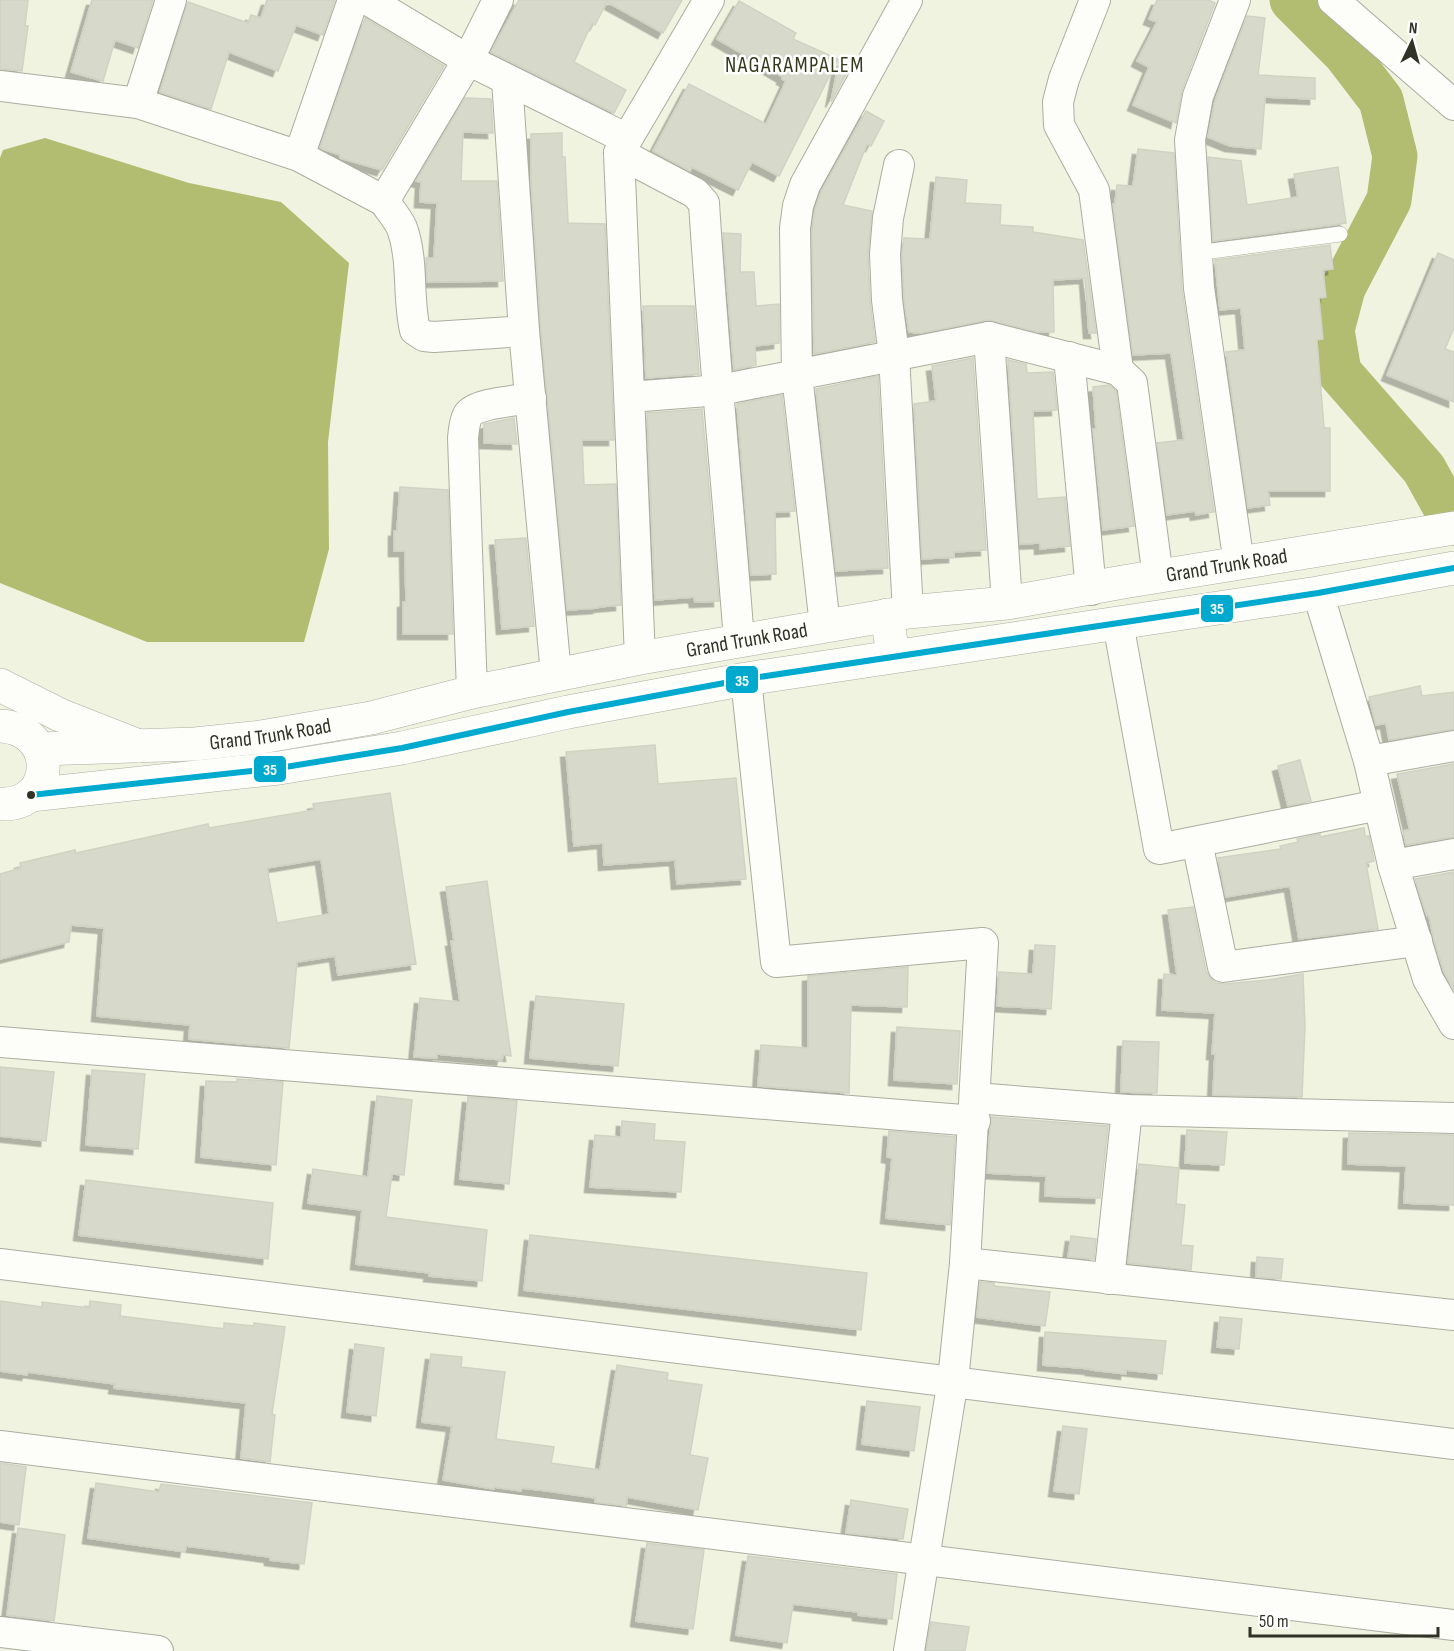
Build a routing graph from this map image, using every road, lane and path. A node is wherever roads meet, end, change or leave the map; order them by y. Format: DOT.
graph roads {
  1 [pos="171,0"];
  2 [pos="353,0"];
  3 [pos="368,0"];
  4 [pos="498,0"];
  5 [pos="709,0"];
  6 [pos="908,0"];
  7 [pos="1095,0"];
  8 [pos="1235,0"];
  9 [pos="1333,0"];
  10 [pos="468,60"];
  11 [pos="507,80"];
  12 [pos="0,86"];
  13 [pos="138,103"];
  14 [pos="1454,105"];
  15 [pos="623,146"];
  16 [pos="299,156"];
  17 [pos="899,165"];
  18 [pos="384,201"];
  19 [pos="1341,234"];
  20 [pos="1196,253"];
  21 [pos="524,330"];
  22 [pos="989,337"];
  23 [pos="894,355"];
  24 [pos="1069,357"];
  25 [pos="1118,370"];
  26 [pos="797,375"];
  27 [pos="720,390"];
  28 [pos="630,397"];
  29 [pos="531,398"];
  30 [pos="1441,530"];
  31 [pos="1239,564"];
  32 [pos="1443,569"];
  33 [pos="1158,577"];
  34 [pos="1091,590"];
  35 [pos="1318,593"];
  36 [pos="1007,603"];
  37 [pos="898,614"];
  38 [pos="1118,623"];
  39 [pos="825,626"];
  40 [pos="739,641"];
  41 [pos="893,656"];
  42 [pos="640,658"];
  43 [pos="556,674"];
  44 [pos="746,680"];
  45 [pos="0,686"];
  46 [pos="472,692"];
  47 [pos="0,726"];
  48 [pos="139,746"];
  49 [pos="1454,746"];
  50 [pos="40,749"];
  51 [pos="1369,761"];
  52 [pos="31,795"];
  53 [pos="0,804"];
  54 [pos="1379,805"];
  55 [pos="1197,842"];
  56 [pos="1454,854"];
  57 [pos="1393,865"];
  58 [pos="1417,940"];
  59 [pos="1441,976"];
  60 [pos="1454,1024"];
  61 [pos="0,1042"];
  62 [pos="975,1109"];
  63 [pos="1127,1110"];
  64 [pos="1454,1118"];
  65 [pos="965,1263"];
  66 [pos="0,1264"];
  67 [pos="1109,1279"];
  68 [pos="1454,1315"];
  69 [pos="953,1380"];
  70 [pos="1454,1444"];
  71 [pos="0,1446"];
  72 [pos="925,1560"];
  73 [pos="1454,1625"];
  74 [pos="0,1632"];
  75 [pos="158,1651"];
  76 [pos="909,1651"];
  1 -- 13 [label="street"];
  2 -- 16 [label="street"];
  3 -- 10 [label="street"];
  4 -- 10 [label="street"];
  5 -- 15 [label="street"];
  6 -- 26 [label="street"];
  7 -- 25 [label="street"];
  8 -- 20 [label="street"];
  9 -- 14 [label="street"];
  10 -- 11 [label="street"];
  10 -- 18 [label="street"];
  11 -- 15 [label="street"];
  11 -- 21 [label="street"];
  12 -- 13 [label="street"];
  13 -- 16 [label="street"];
  15 -- 27 [label="street"];
  15 -- 28 [label="street"];
  16 -- 18 [label="street"];
  17 -- 23 [label="street"];
  18 -- 21 [label="street"];
  19 -- 20 [label="lane"];
  20 -- 31 [label="street"];
  21 -- 29 [label="street"];
  22 -- 23 [label="street"];
  22 -- 24 [label="street"];
  22 -- 36 [label="street"];
  23 -- 26 [label="street"];
  23 -- 37 [label="street"];
  24 -- 25 [label="street"];
  24 -- 34 [label="street"];
  25 -- 33 [label="street"];
  26 -- 27 [label="street"];
  26 -- 39 [label="street"];
  27 -- 28 [label="street"];
  27 -- 40 [label="street"];
  28 -- 42 [label="street"];
  29 -- 43 [label="street"];
  29 -- 46 [label="street"];
  30 -- 31 [label="main road, Grand Trunk Road"];
  31 -- 33 [label="main road, Grand Trunk Road"];
  32 -- 35 [label="main road, Grand Trunk Road"];
  33 -- 34 [label="main road, Grand Trunk Road"];
  34 -- 36 [label="main road, Grand Trunk Road"];
  35 -- 38 [label="main road, Grand Trunk Road"];
  35 -- 51 [label="street"];
  36 -- 37 [label="main road, Grand Trunk Road"];
  37 -- 39 [label="main road, Grand Trunk Road"];
  37 -- 41 [label="main road"];
  38 -- 41 [label="main road, Grand Trunk Road"];
  38 -- 55 [label="street"];
  39 -- 40 [label="main road, Grand Trunk Road"];
  40 -- 42 [label="main road, Grand Trunk Road"];
  41 -- 44 [label="main road, Grand Trunk Road"];
  42 -- 43 [label="main road, Grand Trunk Road"];
  43 -- 46 [label="main road, Grand Trunk Road"];
  44 -- 52 [label="main road, Grand Trunk Road"];
  44 -- 62 [label="street"];
  45 -- 48 [label="main road"];
  46 -- 48 [label="main road, Grand Trunk Road"];
  47 -- 50 [label="main road"];
  48 -- 50 [label="main road, Grand Trunk Road"];
  49 -- 51 [label="street"];
  50 -- 52 [label="main road"];
  51 -- 54 [label="street"];
  52 -- 53 [label="main road, Grand Trunk Road"];
  54 -- 55 [label="street"];
  54 -- 57 [label="street"];
  55 -- 58 [label="street"];
  56 -- 57 [label="street"];
  57 -- 58 [label="street"];
  58 -- 59 [label="street"];
  59 -- 60 [label="street"];
  61 -- 62 [label="street"];
  62 -- 63 [label="street"];
  62 -- 65 [label="street"];
  63 -- 64 [label="street"];
  63 -- 67 [label="street"];
  65 -- 67 [label="street"];
  65 -- 69 [label="street"];
  66 -- 69 [label="street"];
  67 -- 68 [label="street"];
  69 -- 70 [label="street"];
  69 -- 72 [label="street"];
  71 -- 72 [label="street"];
  72 -- 73 [label="street"];
  72 -- 76 [label="street"];
  74 -- 75 [label="street"];
}
